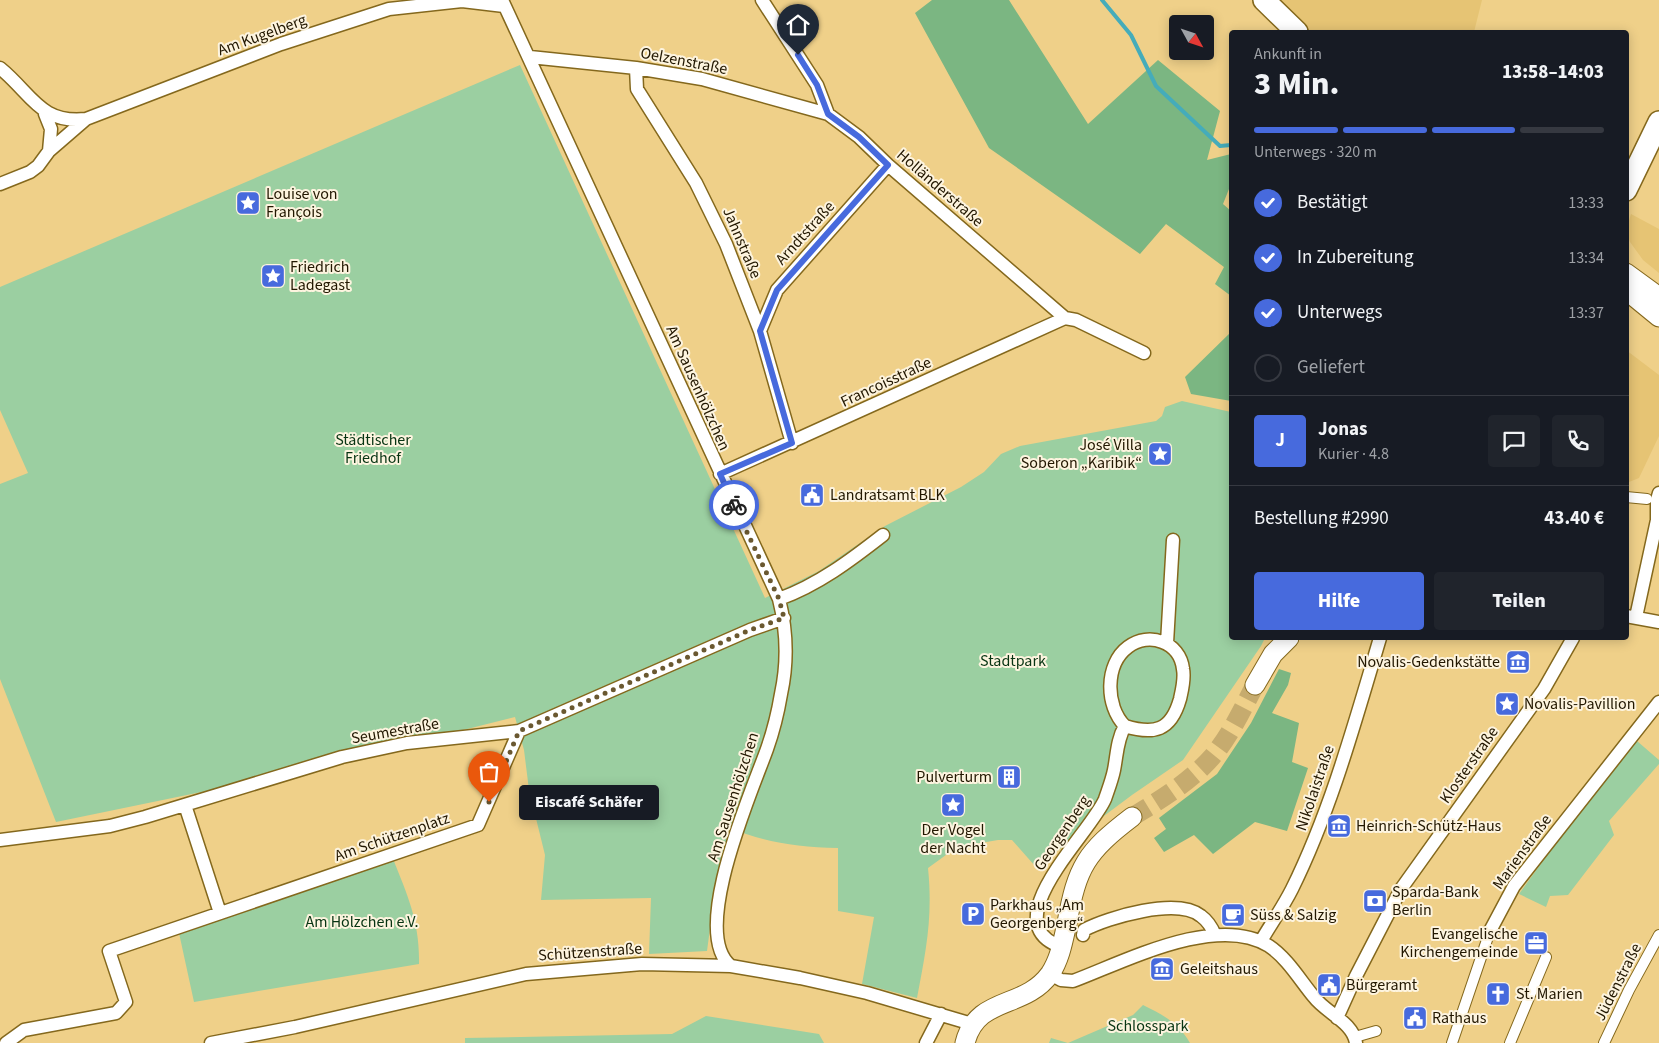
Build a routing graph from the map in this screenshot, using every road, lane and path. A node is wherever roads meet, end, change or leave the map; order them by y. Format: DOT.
graph roads {
  1 [pos="762,0"];
  2 [pos="1264,0"];
  3 [pos="503,3"];
  4 [pos="1295,30"];
  5 [pos="530,57"];
  6 [pos="0,68"];
  7 [pos="636,68"];
  8 [pos="45,114"];
  9 [pos="828,114"];
  10 [pos="86,119"];
  11 [pos="1659,122"];
  12 [pos="49,152"];
  13 [pos="888,165"];
  14 [pos="0,184"];
  15 [pos="1629,184"];
  16 [pos="1629,277"];
  17 [pos="1659,297"];
  18 [pos="1659,317"];
  19 [pos="1065,318"];
  20 [pos="760,331"];
  21 [pos="1144,353"];
  22 [pos="792,443"];
  23 [pos="720,474"];
  24 [pos="1629,497"];
  25 [pos="1654,497"];
  26 [pos="883,535"];
  27 [pos="1172,540"];
  28 [pos="779,599"];
  29 [pos="1631,617"];
  30 [pos="784,618"];
  31 [pos="1659,622"];
  32 [pos="1287,640"];
  33 [pos="1379,640"];
  34 [pos="1572,640"];
  35 [pos="1167,643"];
  36 [pos="1255,685"];
  37 [pos="1659,702"];
  38 [pos="1125,726"];
  39 [pos="519,731"];
  40 [pos="184,805"];
  41 [pos="1132,818"];
  42 [pos="0,840"];
  43 [pos="220,913"];
  44 [pos="1490,931"];
  45 [pos="1083,935"];
  46 [pos="1215,935"];
  47 [pos="1659,935"];
  48 [pos="1260,941"];
  49 [pos="1062,947"];
  50 [pos="1546,957"];
  51 [pos="731,966"];
  52 [pos="1050,974"];
  53 [pos="941,1014"];
  54 [pos="1337,1018"];
  55 [pos="972,1024"];
  56 [pos="1376,1031"];
  57 [pos="1356,1040"];
  58 [pos="6,1043"];
  59 [pos="211,1043"];
  60 [pos="926,1043"];
  61 [pos="965,1043"];
  62 [pos="1452,1043"];
  63 [pos="1510,1043"];
  64 [pos="1604,1043"];
  1 -- 9 [label="street"];
  2 -- 4 [label="main road"];
  3 -- 5 [label="street, Am Sausenhölzchen"];
  3 -- 10 [label="street, Am Kugelberg"];
  5 -- 7 [label="street, Oelzenstraße"];
  5 -- 23 [label="street, Am Sausenhölzchen"];
  6 -- 8 [label="street"];
  7 -- 9 [label="street, Oelzenstraße"];
  7 -- 20 [label="street, Jahnstraße"];
  8 -- 10 [label="street"];
  8 -- 12 [label="street"];
  9 -- 13 [label="street, Holländerstraße"];
  10 -- 12 [label="street, Am Kugelberg"];
  11 -- 15 [label="main road"];
  12 -- 14 [label="street, Am Kugelberg"];
  13 -- 19 [label="street, Holländerstraße"];
  13 -- 20 [label="street, Arndtstraße"];
  16 -- 17 [label="main road"];
  16 -- 18 [label="main road"];
  19 -- 21 [label="street, Holländerstraße"];
  19 -- 22 [label="street, Francoisstraße"];
  20 -- 22 [label="street, Jahnstraße"];
  22 -- 23 [label="street, Francoisstraße"];
  23 -- 28 [label="street, Am Sausenhölzchen"];
  24 -- 25 [label="street"];
  25 -- 29 [label="street"];
  26 -- 28 [label="street"];
  27 -- 35 [label="street"];
  28 -- 30 [label="street, Am Sausenhölzchen"];
  29 -- 31 [label="street"];
  30 -- 39 [label="street, Seumestraße"];
  30 -- 51 [label="street, Am Sausenhölzchen"];
  32 -- 36 [label="main road"];
  33 -- 48 [label="street, Nikolaistraße"];
  34 -- 54 [label="street, Klosterstraße"];
  35 -- 38 [label="street"];
  35 -- 38 [label="street"];
  37 -- 44 [label="street, Marienstraße"];
  38 -- 49 [label="street, Georgenberg"];
  39 -- 40 [label="street, Seumestraße"];
  39 -- 43 [label="street, Am Schützenplatz"];
  40 -- 42 [label="street, Seumestraße"];
  40 -- 43 [label="street"];
  41 -- 49 [label="main road"];
  43 -- 58 [label="street, Am Schützenplatz"];
  44 -- 62 [label="street, Marienstraße"];
  45 -- 46 [label="street"];
  46 -- 48 [label="street"];
  46 -- 52 [label="street"];
  47 -- 64 [label="street, Jüdenstraße"];
  48 -- 54 [label="street"];
  49 -- 52 [label="main road"];
  50 -- 63 [label="street"];
  51 -- 53 [label="street, Schützenstraße"];
  51 -- 59 [label="street, Schützenstraße"];
  52 -- 55 [label="main road"];
  53 -- 55 [label="street, Schützenstraße"];
  53 -- 60 [label="street"];
  54 -- 57 [label="street"];
  55 -- 61 [label="main road"];
  56 -- 57 [label="street"];
}
